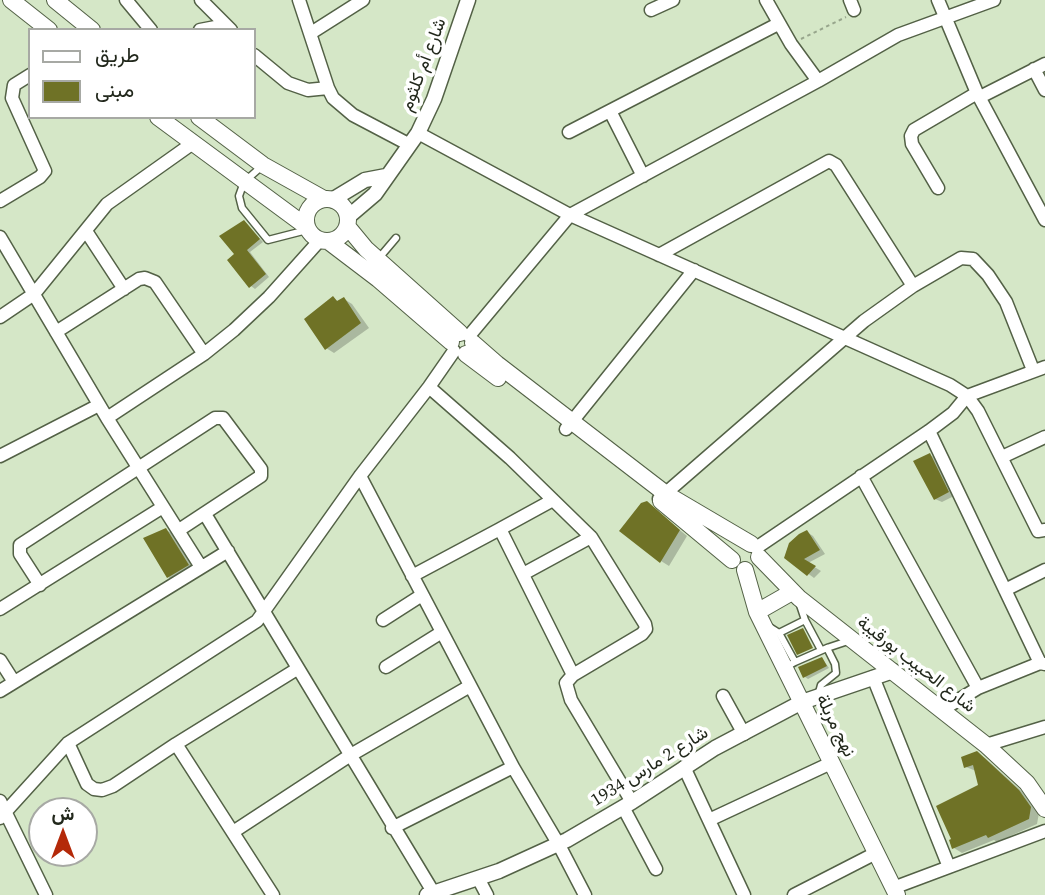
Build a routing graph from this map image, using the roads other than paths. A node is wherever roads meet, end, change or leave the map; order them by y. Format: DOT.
graph roads {
  1 [pos="11,0"];
  2 [pos="126,0"];
  3 [pos="201,0"];
  4 [pos="299,0"];
  5 [pos="363,0"];
  6 [pos="468,0"];
  7 [pos="766,0"];
  8 [pos="938,0"];
  9 [pos="994,0"];
  10 [pos="60,1"];
  11 [pos="670,1"];
  12 [pos="651,10"];
  13 [pos="944,17"];
  14 [pos="778,24"];
  15 [pos="229,27"];
  16 [pos="46,28"];
  17 [pos="90,28"];
  18 [pos="149,28"];
  19 [pos="311,33"];
  20 [pos="256,57"];
  21 [pos="1039,67"];
  22 [pos="28,76"];
  23 [pos="818,81"];
  24 [pos="328,88"];
  25 [pos="1045,90"];
  26 [pos="979,95"];
  27 [pos="610,111"];
  28 [pos="161,119"];
  29 [pos="202,119"];
  30 [pos="569,132"];
  31 [pos="414,139"];
  32 [pos="193,143"];
  33 [pos="263,165"];
  34 [pos="386,176"];
  35 [pos="643,176"];
  36 [pos="244,182"];
  37 [pos="938,188"];
  38 [pos="328,200"];
  39 [pos="0,201"];
  40 [pos="570,215"];
  41 [pos="1045,220"];
  42 [pos="347,222"];
  43 [pos="86,231"];
  44 [pos="316,234"];
  45 [pos="0,237"];
  46 [pos="396,239"];
  47 [pos="659,254"];
  48 [pos="373,265"];
  49 [pos="694,270"];
  50 [pos="913,286"];
  51 [pos="124,289"];
  52 [pos="34,294"];
  53 [pos="0,317"];
  54 [pos="56,332"];
  55 [pos="847,338"];
  56 [pos="462,343"];
  57 [pos="204,354"];
  58 [pos="1039,368"];
  59 [pos="429,387"];
  60 [pos="967,396"];
  61 [pos="99,405"];
  62 [pos="107,418"];
  63 [pos="569,425"];
  64 [pos="929,431"];
  65 [pos="1045,437"];
  66 [pos="0,456"];
  67 [pos="1002,457"];
  68 [pos="139,469"];
  69 [pos="360,476"];
  70 [pos="861,476"];
  71 [pos="662,496"];
  72 [pos="553,500"];
  73 [pos="163,507"];
  74 [pos="205,514"];
  75 [pos="500,529"];
  76 [pos="179,530"];
  77 [pos="1045,530"];
  78 [pos="591,537"];
  79 [pos="755,550"];
  80 [pos="228,551"];
  81 [pos="738,565"];
  82 [pos="201,567"];
  83 [pos="1045,570"];
  84 [pos="523,574"];
  85 [pos="412,576"];
  86 [pos="40,585"];
  87 [pos="1005,590"];
  88 [pos="422,595"];
  89 [pos="795,595"];
  90 [pos="0,609"];
  91 [pos="263,612"];
  92 [pos="759,618"];
  93 [pos="383,620"];
  94 [pos="805,620"];
  95 [pos="442,632"];
  96 [pos="779,633"];
  97 [pos="853,640"];
  98 [pos="824,649"];
  99 [pos="1042,658"];
  100 [pos="0,660"];
  101 [pos="790,665"];
  102 [pos="386,667"];
  103 [pos="297,669"];
  104 [pos="893,671"];
  105 [pos="573,675"];
  106 [pos="873,677"];
  107 [pos="14,682"];
  108 [pos="471,687"];
  109 [pos="978,688"];
  110 [pos="0,691"];
  111 [pos="723,696"];
  112 [pos="810,700"];
  113 [pos="942,710"];
  114 [pos="1045,727"];
  115 [pos="744,734"];
  116 [pos="68,743"];
  117 [pos="176,744"];
  118 [pos="986,745"];
  119 [pos="349,756"];
  120 [pos="831,764"];
  121 [pos="513,767"];
  122 [pos="684,767"];
  123 [pos="628,805"];
  124 [pos="1045,809"];
  125 [pos="2,811"];
  126 [pos="709,820"];
  127 [pos="392,828"];
  128 [pos="1045,831"];
  129 [pos="233,832"];
  130 [pos="559,845"];
  131 [pos="874,854"];
  132 [pos="949,867"];
  133 [pos="656,869"];
  134 [pos="478,878"];
  135 [pos="895,892"];
  136 [pos="432,894"];
  137 [pos="46,895"];
  138 [pos="273,895"];
  139 [pos="487,895"];
  140 [pos="584,895"];
  141 [pos="744,895"];
  142 [pos="794,895"];
  1 -- 16 [label="main road"];
  2 -- 18 [label="street"];
  3 -- 15 [label="street"];
  4 -- 19 [label="street"];
  5 -- 19 [label="street"];
  6 -- 31 [label="street, شارع أم كلثوم"];
  7 -- 14 [label="street"];
  8 -- 13 [label="street"];
  9 -- 13 [label="street"];
  10 -- 17 [label="main road"];
  11 -- 12 [label="street"];
  13 -- 23 [label="street"];
  13 -- 26 [label="street"];
  14 -- 23 [label="street"];
  14 -- 27 [label="street"];
  19 -- 24 [label="street"];
  20 -- 24 [label="street"];
  21 -- 25 [label="street"];
  21 -- 26 [label="street"];
  22 -- 39 [label="street"];
  23 -- 35 [label="street"];
  24 -- 31 [label="street"];
  26 -- 37 [label="street"];
  26 -- 41 [label="street"];
  27 -- 30 [label="street"];
  27 -- 35 [label="street"];
  28 -- 32 [label="main road"];
  29 -- 33 [label="main road"];
  31 -- 34 [label="street, شارع أم كلثوم"];
  31 -- 40 [label="street"];
  32 -- 36 [label="main road"];
  32 -- 43 [label="street"];
  33 -- 36 [label="lane"];
  33 -- 38 [label="main road"];
  34 -- 38 [label="street"];
  34 -- 42 [label="street, شارع أم كلثوم"];
  35 -- 40 [label="street"];
  36 -- 44 [label="main road"];
  36 -- 44 [label="lane"];
  38 -- 42 [label="main road"];
  38 -- 44 [label="main road"];
  40 -- 47 [label="street"];
  40 -- 56 [label="street"];
  42 -- 44 [label="main road"];
  42 -- 48 [label="main road"];
  43 -- 51 [label="street"];
  43 -- 52 [label="street"];
  44 -- 48 [label="main road"];
  44 -- 57 [label="street"];
  45 -- 52 [label="street"];
  46 -- 48 [label="lane"];
  47 -- 49 [label="street"];
  47 -- 50 [label="street"];
  48 -- 56 [label="main road"];
  49 -- 55 [label="street"];
  49 -- 63 [label="street"];
  50 -- 55 [label="street"];
  50 -- 58 [label="street"];
  51 -- 54 [label="street"];
  51 -- 57 [label="street"];
  52 -- 53 [label="street"];
  52 -- 54 [label="street"];
  54 -- 61 [label="street"];
  55 -- 60 [label="street"];
  55 -- 71 [label="street"];
  56 -- 59 [label="street"];
  56 -- 63 [label="main road"];
  57 -- 62 [label="street"];
  58 -- 60 [label="street"];
  59 -- 69 [label="street"];
  59 -- 72 [label="street"];
  60 -- 64 [label="street"];
  60 -- 67 [label="street"];
  61 -- 62 [label="street"];
  61 -- 66 [label="street"];
  62 -- 68 [label="street"];
  63 -- 71 [label="main road"];
  64 -- 70 [label="street"];
  64 -- 87 [label="street"];
  65 -- 67 [label="street"];
  67 -- 77 [label="street"];
  68 -- 73 [label="street"];
  68 -- 74 [label="street"];
  68 -- 86 [label="street"];
  69 -- 85 [label="street"];
  69 -- 91 [label="street"];
  70 -- 79 [label="street"];
  70 -- 109 [label="street"];
  71 -- 79 [label="main road, شارع الحبيب بورقيبة"];
  71 -- 81 [label="main road"];
  72 -- 75 [label="street"];
  72 -- 78 [label="street"];
  73 -- 76 [label="street"];
  73 -- 86 [label="street"];
  74 -- 76 [label="street"];
  74 -- 80 [label="street"];
  75 -- 84 [label="street"];
  75 -- 85 [label="street"];
  76 -- 82 [label="street"];
  78 -- 84 [label="street"];
  78 -- 105 [label="street"];
  79 -- 81 [label="main road"];
  79 -- 81 [label="main road"];
  79 -- 89 [label="main road, شارع الحبيب بورقيبة"];
  80 -- 82 [label="street"];
  80 -- 91 [label="street"];
  81 -- 92 [label="main road, نهج مربلة"];
  82 -- 107 [label="street"];
  83 -- 87 [label="street"];
  84 -- 105 [label="street"];
  85 -- 88 [label="street"];
  86 -- 90 [label="street"];
  87 -- 99 [label="street"];
  88 -- 93 [label="street"];
  88 -- 95 [label="street"];
  89 -- 92 [label="main road"];
  89 -- 94 [label="lane"];
  89 -- 97 [label="main road, شارع الحبيب بورقيبة"];
  91 -- 103 [label="street"];
  91 -- 116 [label="street"];
  92 -- 96 [label="lane"];
  92 -- 101 [label="main road, نهج مربلة"];
  94 -- 96 [label="lane"];
  94 -- 98 [label="lane"];
  95 -- 102 [label="street"];
  95 -- 108 [label="street"];
  96 -- 101 [label="lane"];
  97 -- 98 [label="lane"];
  97 -- 104 [label="main road, شارع الحبيب بورقيبة"];
  98 -- 101 [label="lane"];
  98 -- 112 [label="lane"];
  99 -- 109 [label="street"];
  100 -- 107 [label="street"];
  101 -- 112 [label="main road, نهج مربلة"];
  103 -- 117 [label="street"];
  103 -- 119 [label="street"];
  104 -- 106 [label="street, شارع 2 مارس 1934"];
  104 -- 113 [label="main road, شارع الحبيب بورقيبة"];
  105 -- 123 [label="street"];
  106 -- 112 [label="street, شارع 2 مارس 1934"];
  106 -- 132 [label="street"];
  107 -- 110 [label="street"];
  108 -- 119 [label="street"];
  108 -- 121 [label="street"];
  109 -- 113 [label="street"];
  111 -- 115 [label="street"];
  112 -- 115 [label="street, شارع 2 مارس 1934"];
  112 -- 120 [label="main road, نهج مربلة"];
  113 -- 118 [label="main road, شارع الحبيب بورقيبة"];
  114 -- 118 [label="street"];
  115 -- 122 [label="street, شارع 2 مارس 1934"];
  116 -- 117 [label="street"];
  116 -- 125 [label="street"];
  117 -- 129 [label="street"];
  118 -- 124 [label="main road, شارع الحبيب بورقيبة"];
  119 -- 127 [label="street"];
  119 -- 129 [label="street"];
  120 -- 126 [label="street"];
  120 -- 131 [label="main road, نهج مربلة"];
  121 -- 127 [label="street"];
  121 -- 130 [label="street"];
  122 -- 123 [label="street, شارع 2 مارس 1934"];
  122 -- 126 [label="street"];
  123 -- 130 [label="street, شارع 2 مارس 1934"];
  123 -- 133 [label="street"];
  125 -- 137 [label="street"];
  126 -- 141 [label="street"];
  127 -- 136 [label="street"];
  128 -- 132 [label="street"];
  129 -- 138 [label="street"];
  130 -- 134 [label="street, شارع 2 مارس 1934"];
  130 -- 140 [label="street"];
  131 -- 135 [label="main road, نهج مربلة"];
  131 -- 142 [label="street"];
  132 -- 135 [label="street"];
  134 -- 136 [label="street, شارع 2 مارس 1934"];
  134 -- 139 [label="street"];
}
